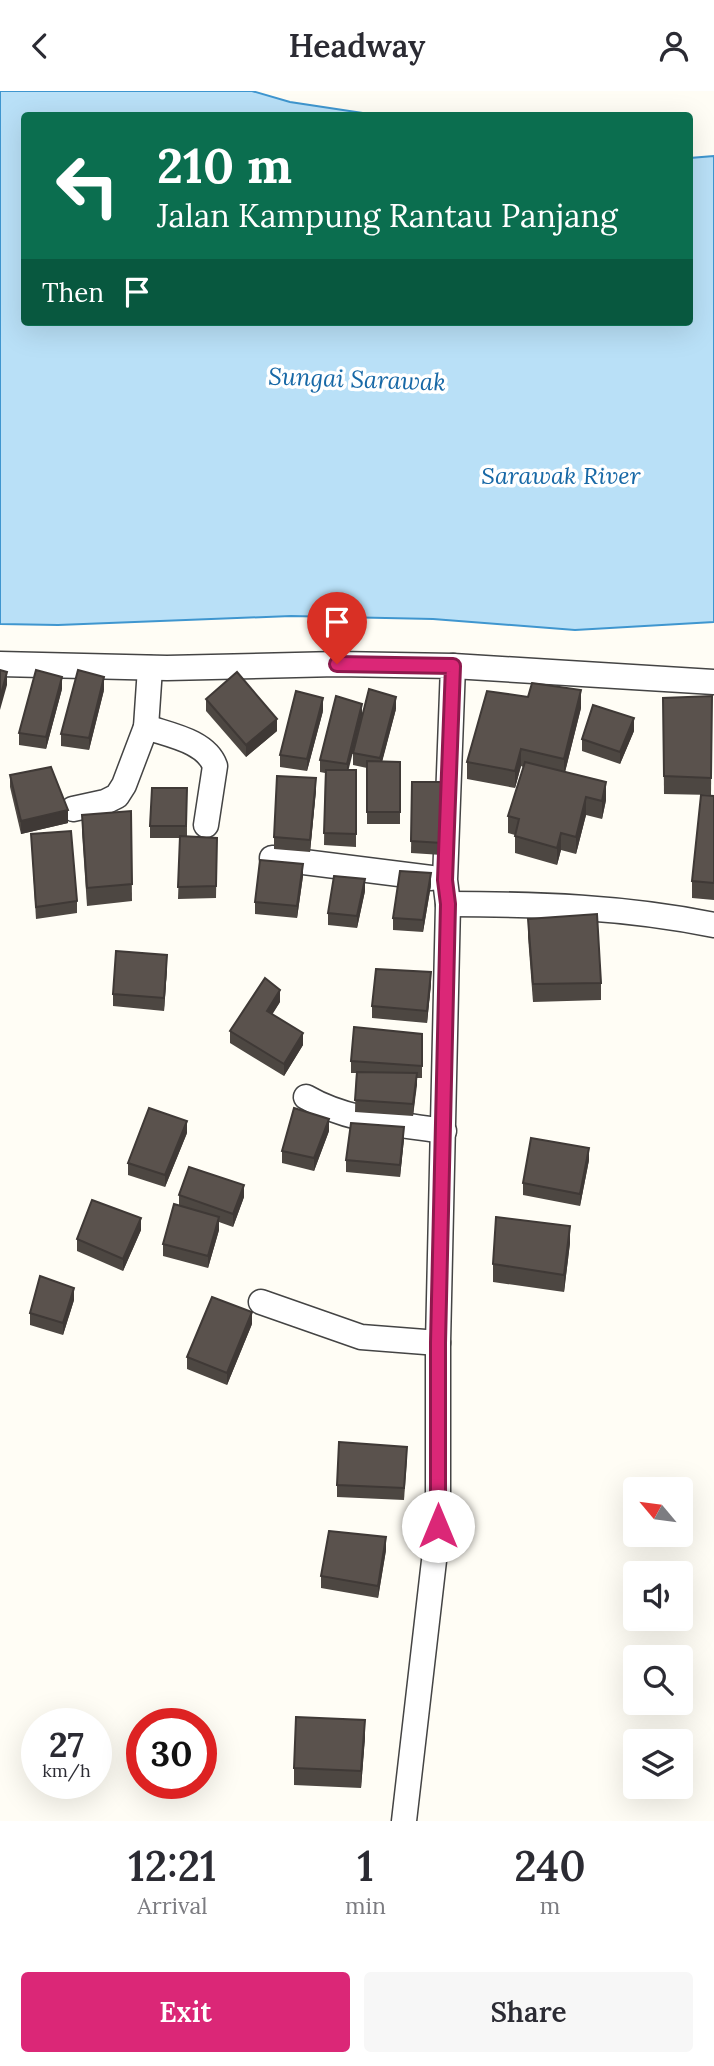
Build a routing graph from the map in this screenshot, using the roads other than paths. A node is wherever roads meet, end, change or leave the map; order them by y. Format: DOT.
graph roads {
  1 [pos="0,664"];
  2 [pos="453,666"];
  3 [pos="150,668"];
  4 [pos="714,682"];
  5 [pos="146,727"];
  6 [pos="73,809"];
  7 [pos="206,825"];
  8 [pos="272,858"];
  9 [pos="446,892"];
  10 [pos="714,925"];
  11 [pos="306,1097"];
  12 [pos="444,1131"];
  13 [pos="261,1302"];
  14 [pos="438,1343"];
  15 [pos="404,1821"];
  1 -- 3 [label="street"];
  2 -- 3 [label="street"];
  2 -- 4 [label="street"];
  2 -- 9 [label="street"];
  3 -- 5 [label="street"];
  5 -- 6 [label="street"];
  5 -- 7 [label="street"];
  8 -- 9 [label="street"];
  9 -- 10 [label="street"];
  9 -- 12 [label="street"];
  11 -- 12 [label="street"];
  12 -- 14 [label="street"];
  13 -- 14 [label="street"];
  14 -- 15 [label="street"];
}
